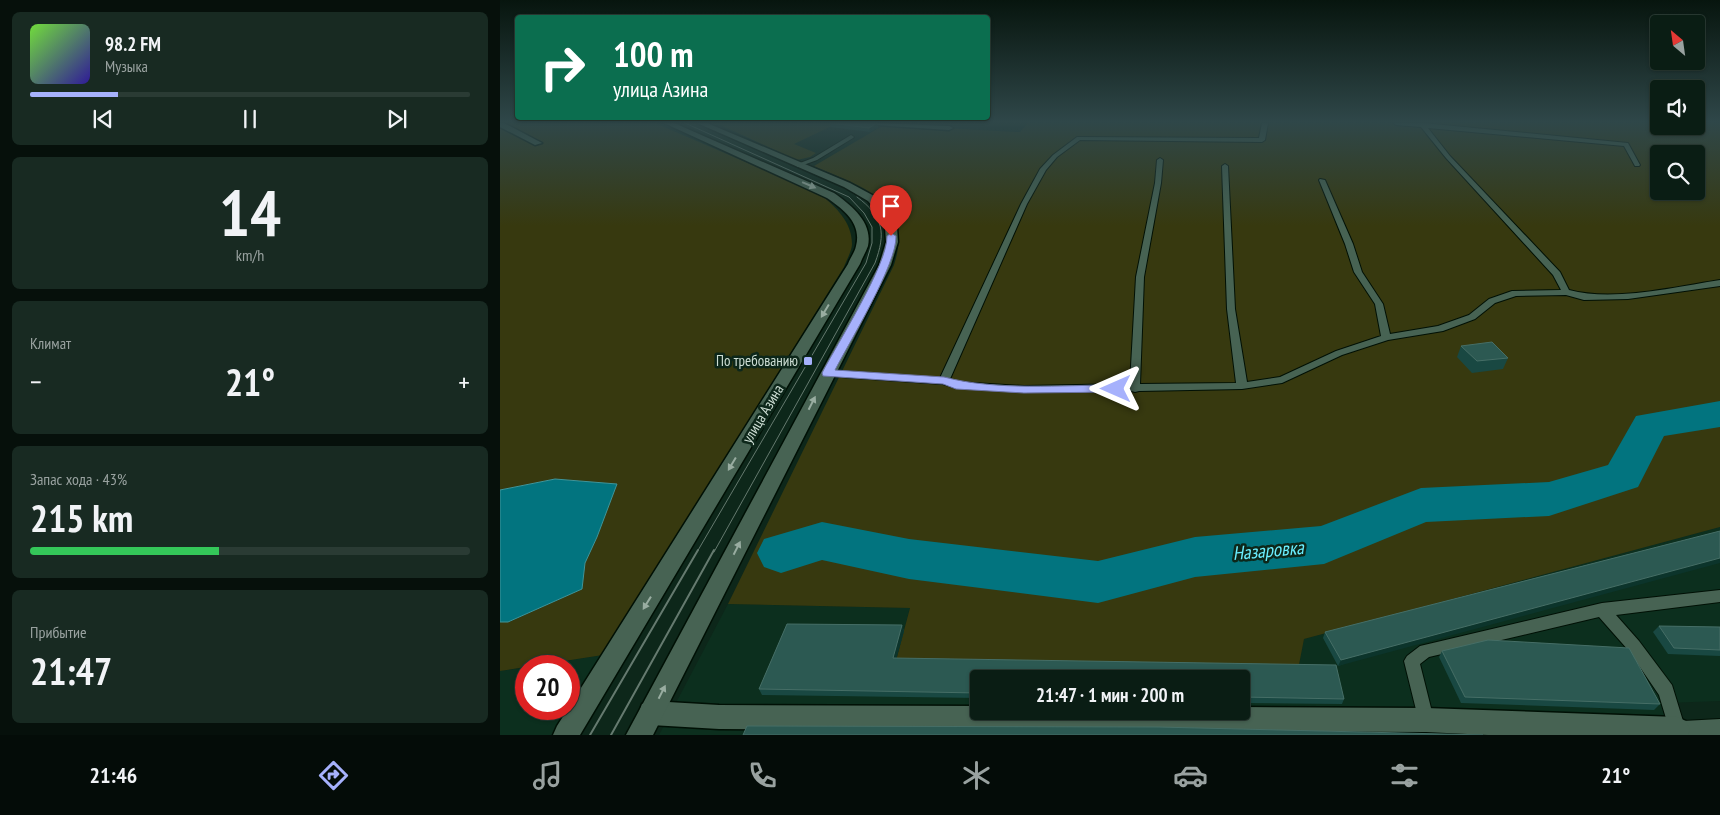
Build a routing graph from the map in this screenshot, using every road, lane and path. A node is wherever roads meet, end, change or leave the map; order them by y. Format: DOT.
graph roads {
  1 [pos="747,157"];
  2 [pos="780,157"];
  3 [pos="818,157"];
  4 [pos="1054,157"];
  5 [pos="1448,157"];
  6 [pos="1633,157"];
  7 [pos="1160,160"];
  8 [pos="1637,164"];
  9 [pos="798,165"];
  10 [pos="1225,166"];
  11 [pos="1322,180"];
  12 [pos="1720,283"];
  13 [pos="1566,292"];
  14 [pos="1386,337"];
  15 [pos="827,373"];
  16 [pos="944,381"];
  17 [pos="1242,386"];
  18 [pos="1135,389"];
  19 [pos="1720,596"];
  20 [pos="1602,610"];
  21 [pos="651,713"];
  22 [pos="1426,720"];
  23 [pos="1720,727"];
  24 [pos="1679,732"];
  25 [pos="566,735"];
  26 [pos="639,735"];
  1 -- 25 [label="street, улица Азина, one-way"];
  2 -- 9 [label="street"];
  3 -- 9 [label="lane"];
  4 -- 16 [label="lane"];
  5 -- 13 [label="lane"];
  6 -- 8 [label="lane"];
  7 -- 18 [label="lane"];
  9 -- 15 [label="street"];
  10 -- 17 [label="lane"];
  11 -- 14 [label="lane"];
  12 -- 13 [label="lane"];
  13 -- 14 [label="lane"];
  14 -- 17 [label="lane"];
  15 -- 16 [label="lane"];
  21 -- 15 [label="street, one-way"];
  16 -- 18 [label="lane"];
  17 -- 18 [label="lane"];
  19 -- 20 [label="lane"];
  20 -- 22 [label="lane"];
  20 -- 24 [label="lane"];
  21 -- 22 [label="street"];
  21 -- 26 [label="street"];
  22 -- 24 [label="street"];
  23 -- 24 [label="lane"];
}
